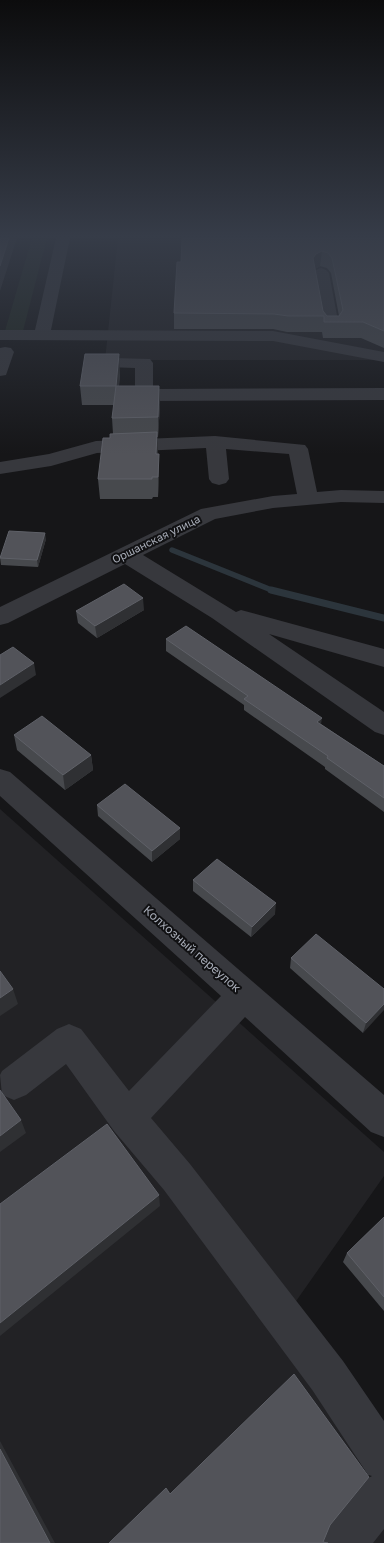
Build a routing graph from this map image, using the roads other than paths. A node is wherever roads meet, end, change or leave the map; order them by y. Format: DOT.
graph roads {
  1 [pos="47,310"];
  2 [pos="328,310"];
  3 [pos="0,335"];
  4 [pos="42,335"];
  5 [pos="333,337"];
  6 [pos="4,352"];
  7 [pos="384,358"];
  8 [pos="113,363"];
  9 [pos="0,371"];
  10 [pos="384,394"];
  11 [pos="215,442"];
  12 [pos="0,468"];
  13 [pos="219,479"];
  14 [pos="384,497"];
  15 [pos="308,499"];
  16 [pos="125,554"];
  17 [pos="220,612"];
  18 [pos="0,617"];
  19 [pos="384,658"];
  20 [pos="384,725"];
  21 [pos="0,780"];
  22 [pos="244,995"];
  23 [pos="14,1083"];
  24 [pos="128,1118"];
  25 [pos="384,1119"];
  26 [pos="384,1459"];
  27 [pos="384,1494"];
  28 [pos="343,1543"];
  1 -- 4 [label="street"];
  2 -- 5 [label="street"];
  3 -- 4 [label="street"];
  4 -- 5 [label="street"];
  5 -- 7 [label="street"];
  6 -- 9 [label="street"];
  8 -- 10 [label="street"];
  11 -- 12 [label="street"];
  11 -- 13 [label="street"];
  11 -- 15 [label="street"];
  14 -- 15 [label="street, Оршанская улица"];
  15 -- 16 [label="street, Оршанская улица"];
  16 -- 17 [label="street"];
  16 -- 18 [label="street, Оршанская улица"];
  17 -- 19 [label="street"];
  17 -- 20 [label="street"];
  21 -- 22 [label="street, Колхозный переулок"];
  22 -- 24 [label="street"];
  22 -- 25 [label="street, Колхозный переулок"];
  23 -- 24 [label="street"];
  24 -- 26 [label="street"];
  27 -- 28 [label="street"];
}
